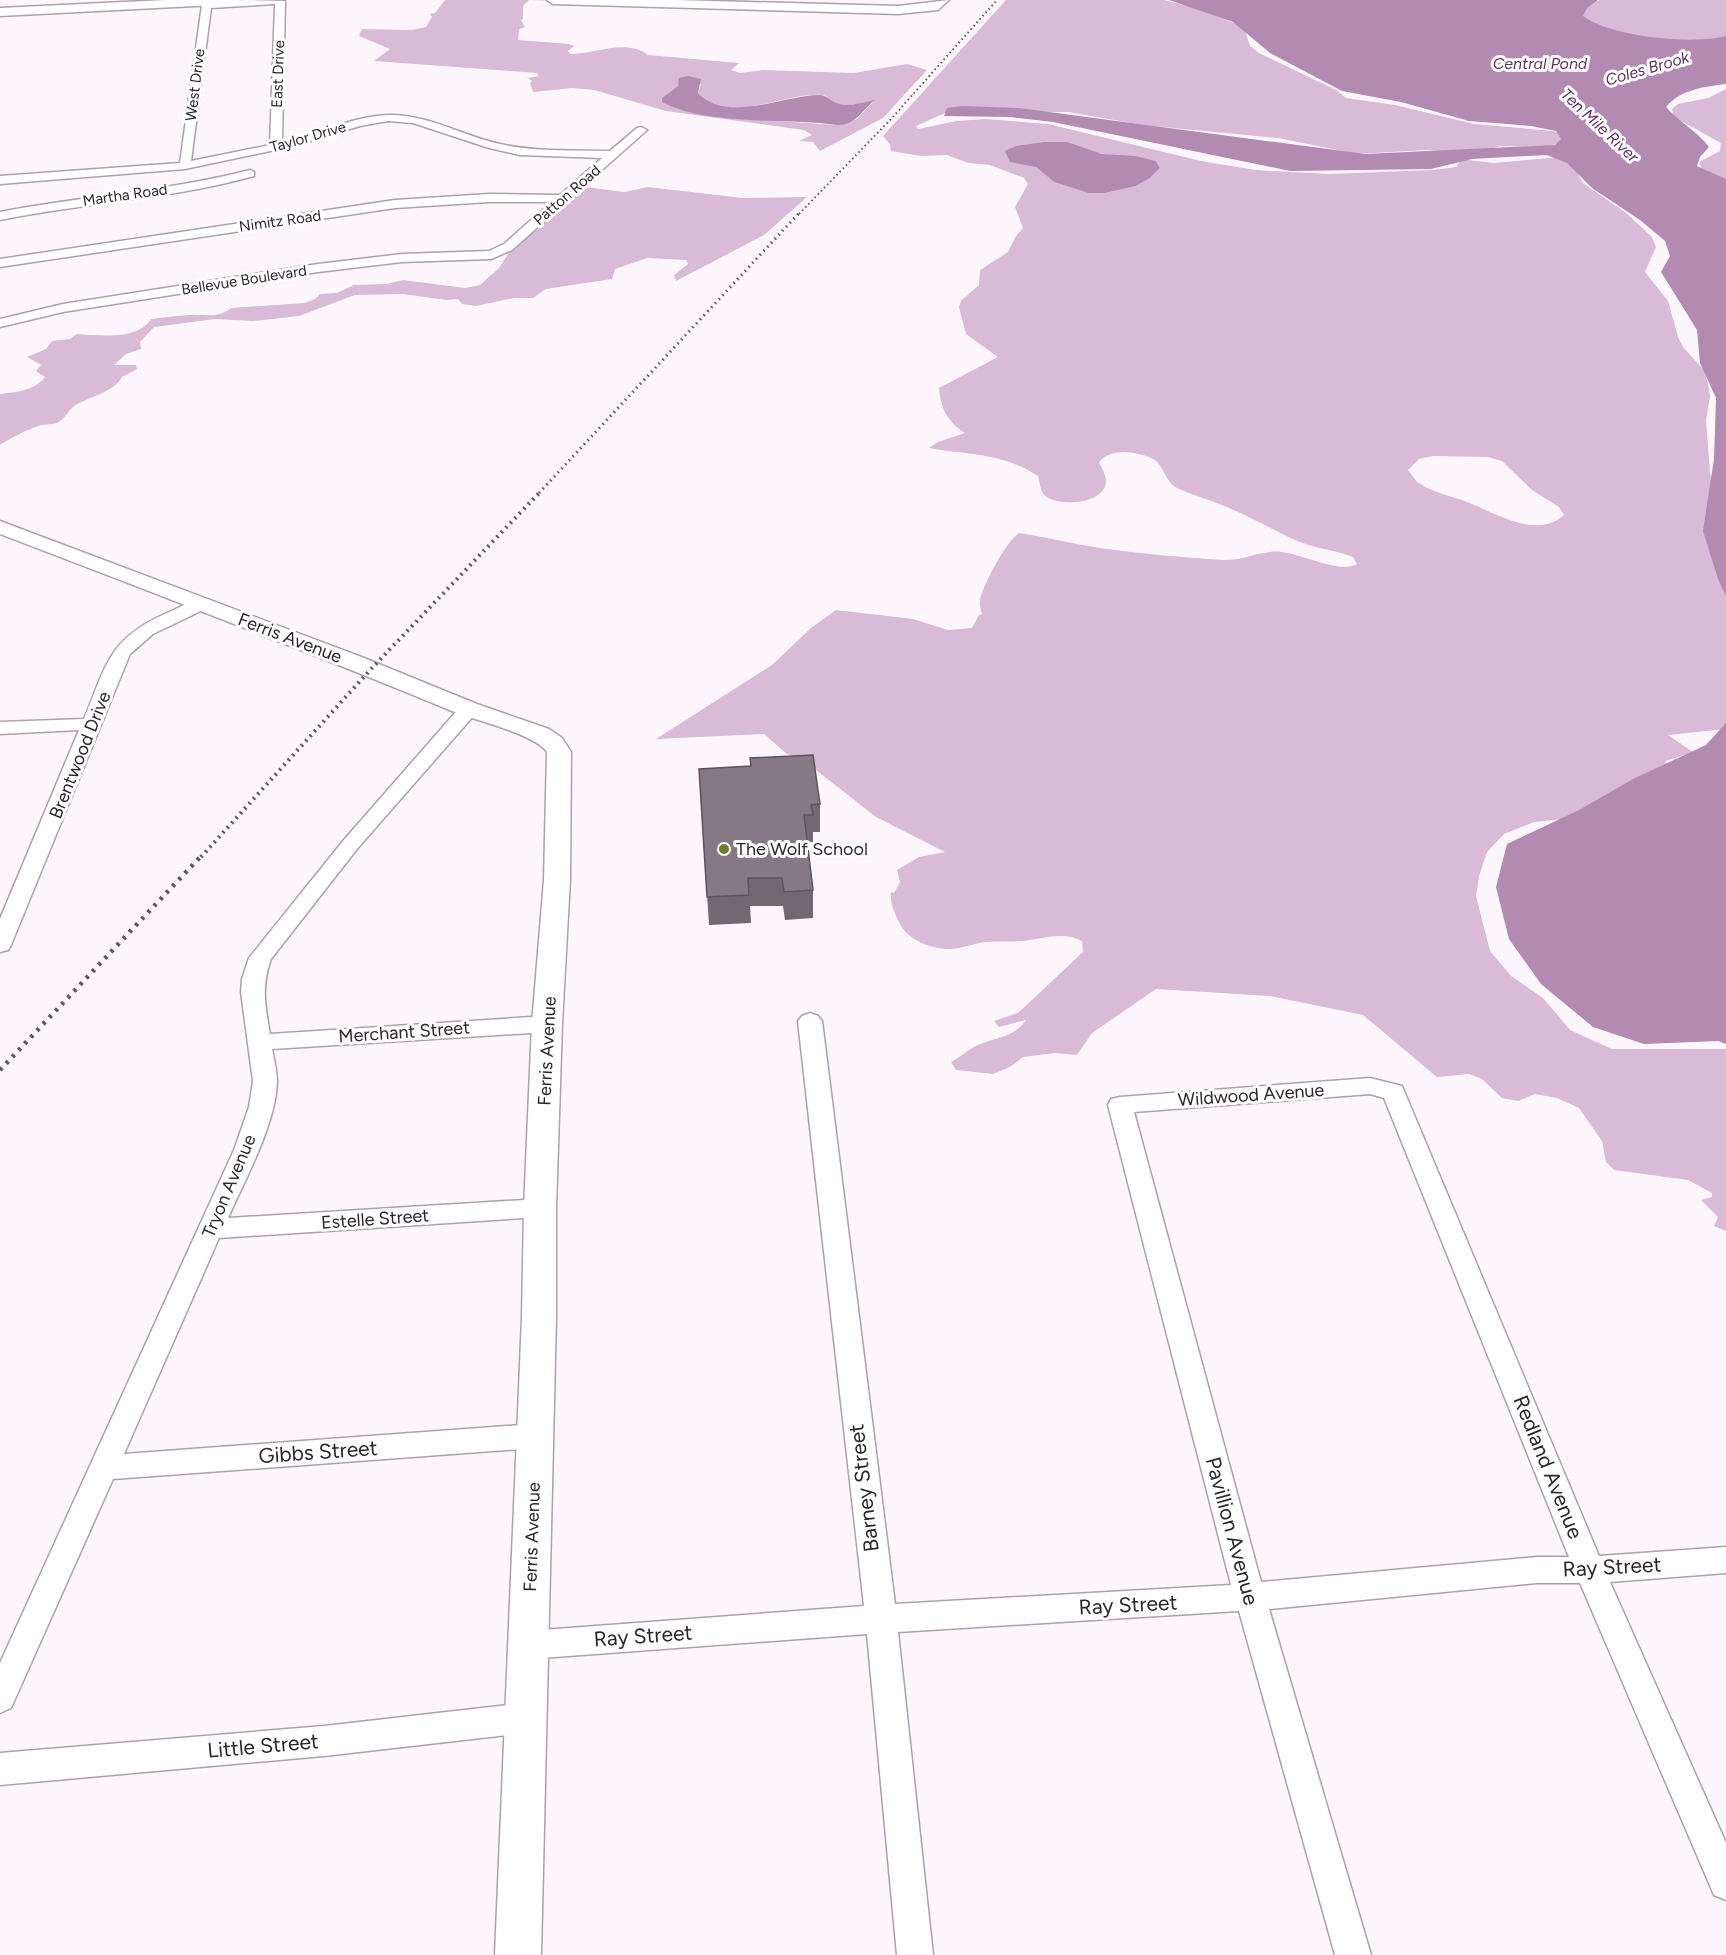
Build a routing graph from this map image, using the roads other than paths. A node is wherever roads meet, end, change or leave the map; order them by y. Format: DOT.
graph roads {
  1 [pos="144,0"];
  2 [pos="235,0"];
  3 [pos="553,0"];
  4 [pos="943,0"];
  5 [pos="280,1"];
  6 [pos="0,7"];
  7 [pos="0,12"];
  8 [pos="641,130"];
  9 [pos="276,147"];
  10 [pos="612,155"];
  11 [pos="185,166"];
  12 [pos="250,174"];
  13 [pos="0,180"];
  14 [pos="562,199"];
  15 [pos="0,216"];
  16 [pos="491,255"];
  17 [pos="0,263"];
  18 [pos="0,322"];
  19 [pos="0,527"];
  20 [pos="201,604"];
  21 [pos="469,709"];
  22 [pos="93,724"];
  23 [pos="0,728"];
  24 [pos="0,945"];
  25 [pos="810,1021"];
  26 [pos="547,1024"];
  27 [pos="260,1042"];
  28 [pos="1383,1089"];
  29 [pos="1120,1106"];
  30 [pos="540,1208"];
  31 [pos="211,1228"];
  32 [pos="534,1436"];
  33 [pos="102,1468"];
  34 [pos="1726,1560"];
  35 [pos="1590,1570"];
  36 [pos="1250,1598"];
  37 [pos="880,1619"];
  38 [pos="528,1645"];
  39 [pos="0,1698"];
  40 [pos="526,1718"];
  41 [pos="0,1769"];
  42 [pos="1726,1883"];
  43 [pos="518,1955"];
  44 [pos="915,1955"];
  45 [pos="1353,1955"];
  1 -- 6 [label="street"];
  2 -- 7 [label="street"];
  3 -- 4 [label="street"];
  5 -- 9 [label="street, East Drive"];
  5 -- 11 [label="street, West Drive"];
  8 -- 10 [label="street, Patton Road"];
  9 -- 10 [label="street, Taylor Drive"];
  9 -- 11 [label="street, Taylor Drive"];
  10 -- 14 [label="street, Patton Road"];
  11 -- 13 [label="street, Taylor Drive"];
  12 -- 15 [label="street, Martha Road"];
  14 -- 16 [label="street, Patton Road"];
  14 -- 17 [label="street, Nimitz Road"];
  16 -- 18 [label="street, Bellevue Boulevard"];
  19 -- 20 [label="street, Ferris Avenue"];
  20 -- 21 [label="street, Ferris Avenue"];
  20 -- 22 [label="street, Brentwood Drive"];
  21 -- 26 [label="street, Ferris Avenue"];
  21 -- 27 [label="street, Tryon Avenue"];
  22 -- 23 [label="street"];
  22 -- 24 [label="street, Brentwood Drive"];
  25 -- 37 [label="street, Barney Street"];
  26 -- 27 [label="street, Merchant Street"];
  26 -- 30 [label="street, Ferris Avenue"];
  27 -- 31 [label="street, Tryon Avenue"];
  28 -- 29 [label="street, Wildwood Avenue"];
  28 -- 35 [label="street, Redland Avenue"];
  29 -- 36 [label="street, Pavillion Avenue"];
  30 -- 31 [label="street, Estelle Street"];
  30 -- 32 [label="street, Ferris Avenue"];
  31 -- 33 [label="street, Tryon Avenue"];
  32 -- 33 [label="street, Gibbs Street"];
  32 -- 38 [label="street, Ferris Avenue"];
  33 -- 39 [label="street, Tryon Avenue"];
  34 -- 35 [label="street, Ray Street"];
  35 -- 36 [label="street, Ray Street"];
  35 -- 42 [label="street, Redland Avenue"];
  36 -- 37 [label="street, Ray Street"];
  36 -- 45 [label="street, Pavillion Avenue"];
  37 -- 38 [label="street, Ray Street"];
  37 -- 44 [label="street, Barney Street"];
  38 -- 40 [label="street, Ferris Avenue"];
  40 -- 41 [label="street, Little Street"];
  40 -- 43 [label="street, Ferris Avenue"];
}
